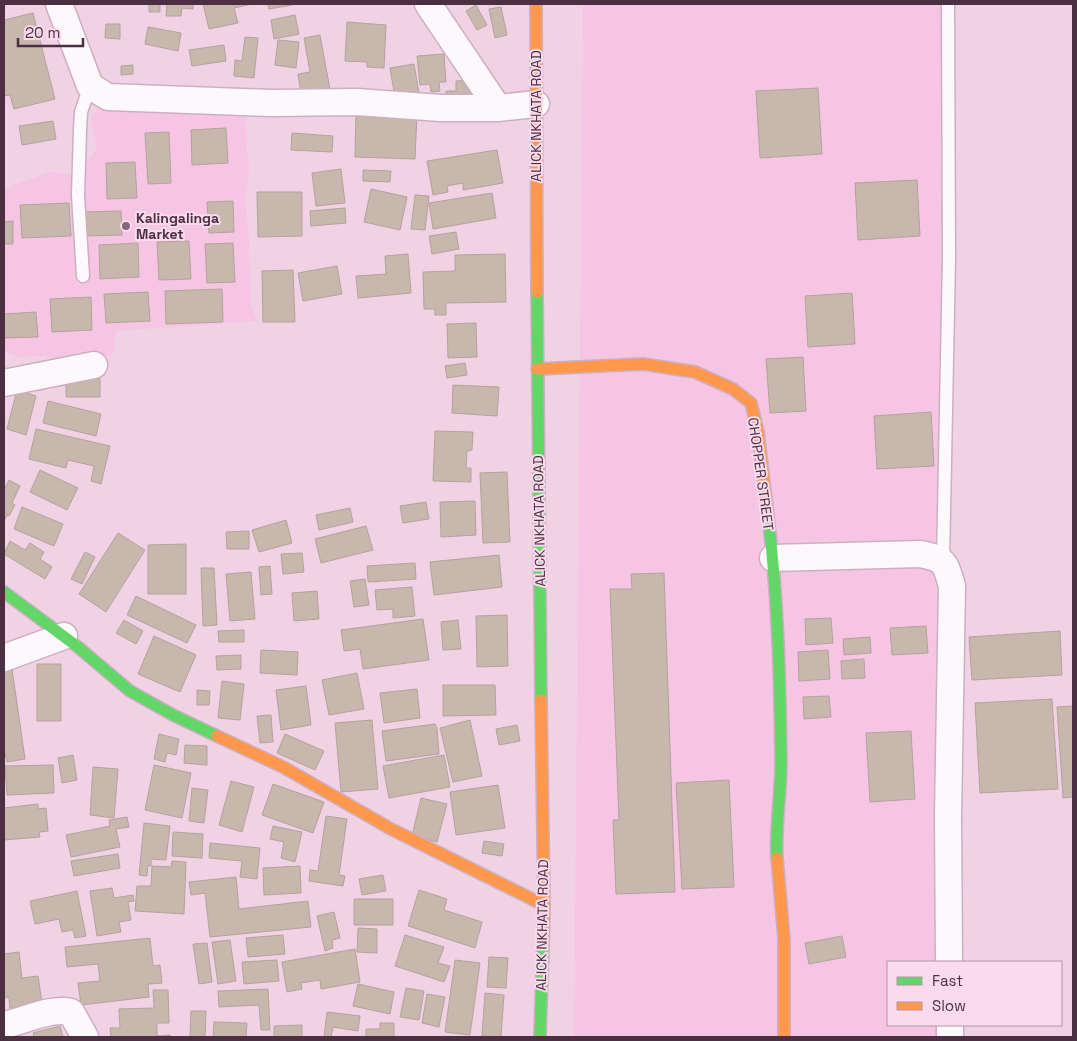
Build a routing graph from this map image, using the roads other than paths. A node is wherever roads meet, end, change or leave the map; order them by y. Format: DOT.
graph roads {
  1 [pos="59,4"];
  2 [pos="428,4"];
  3 [pos="536,4"];
  4 [pos="948,4"];
  5 [pos="90,86"];
  6 [pos="536,104"];
  7 [pos="498,108"];
  8 [pos="83,276"];
  9 [pos="94,365"];
  10 [pos="537,370"];
  11 [pos="4,382"];
  12 [pos="773,558"];
  13 [pos="943,562"];
  14 [pos="4,592"];
  15 [pos="64,636"];
  16 [pos="4,658"];
  17 [pos="544,905"];
  18 [pos="949,961"];
  19 [pos="4,1024"];
  20 [pos="85,1037"];
  21 [pos="540,1037"];
  22 [pos="784,1037"];
  1 -- 5 [label="street"];
  2 -- 7 [label="street"];
  3 -- 6 [label="street, ALICK NKHATA ROAD"];
  4 -- 13 [label="lane"];
  5 -- 7 [label="street"];
  5 -- 8 [label="lane"];
  6 -- 7 [label="street"];
  6 -- 10 [label="street, ALICK NKHATA ROAD"];
  9 -- 11 [label="street"];
  10 -- 12 [label="street, CHOPPER STREET"];
  10 -- 17 [label="street, ALICK NKHATA ROAD"];
  12 -- 13 [label="street"];
  12 -- 22 [label="street, CHOPPER STREET"];
  13 -- 18 [label="street"];
  14 -- 15 [label="street"];
  15 -- 16 [label="street"];
  15 -- 17 [label="street"];
  17 -- 21 [label="street, ALICK NKHATA ROAD"];
  19 -- 20 [label="street"];
}
